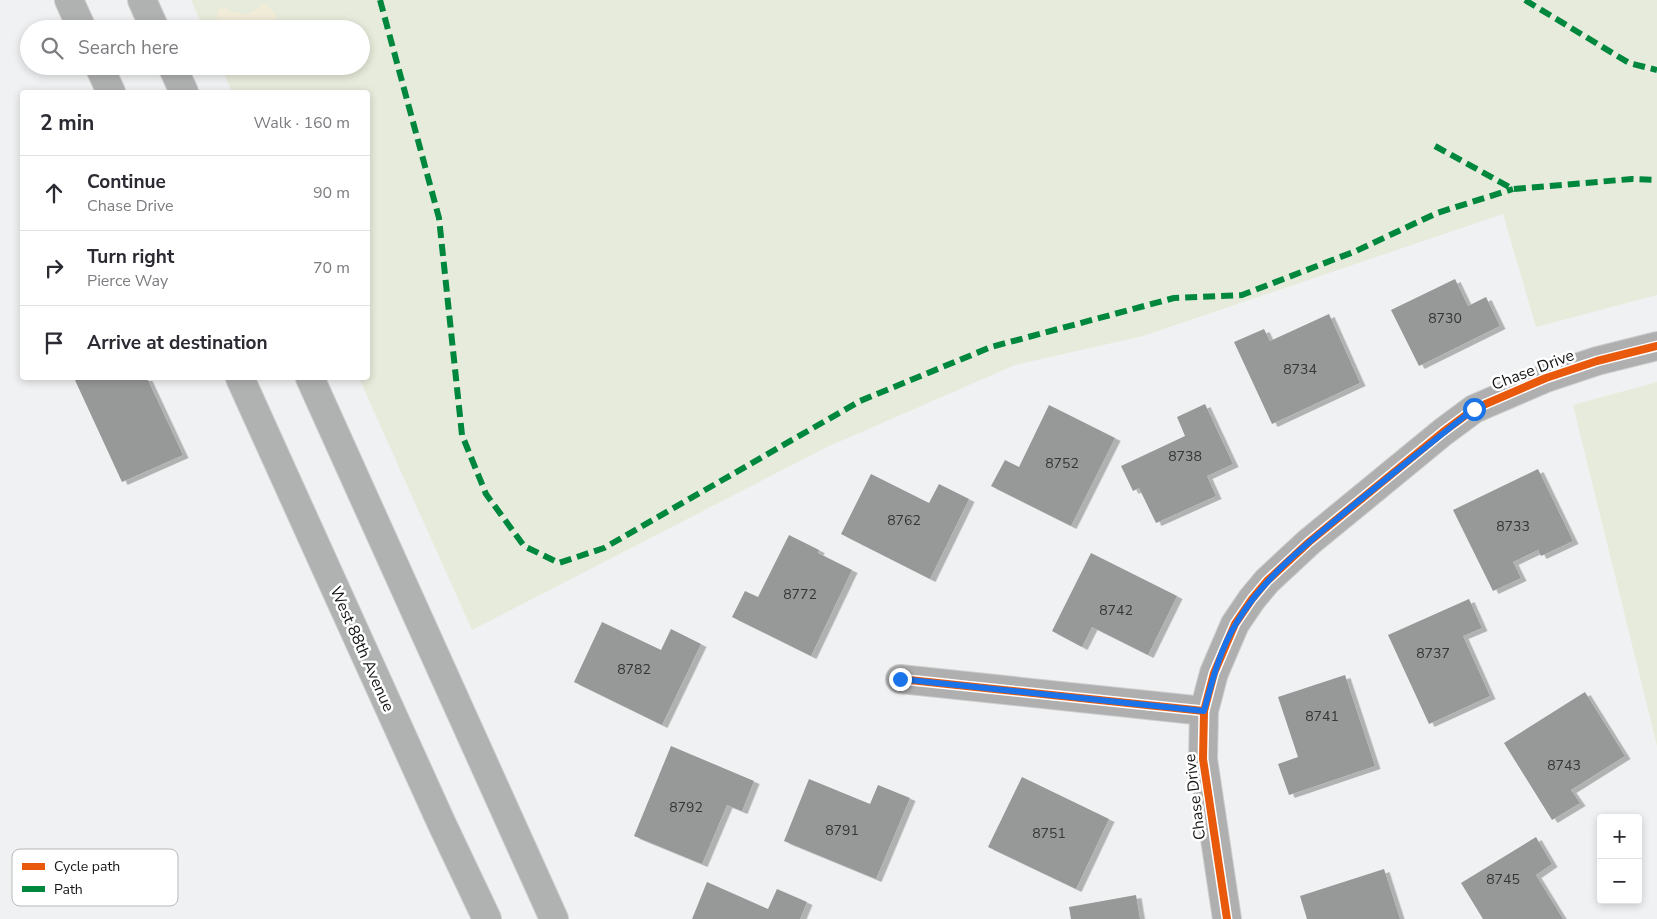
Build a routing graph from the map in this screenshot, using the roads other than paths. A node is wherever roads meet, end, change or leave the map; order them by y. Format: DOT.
graph roads {
  1 [pos="69,0"];
  2 [pos="142,0"];
  3 [pos="78,20"];
  4 [pos="151,20"];
  5 [pos="103,75"];
  6 [pos="176,75"];
  7 [pos="110,90"];
  8 [pos="183,90"];
  9 [pos="1657,346"];
  10 [pos="241,380"];
  11 [pos="311,380"];
  12 [pos="900,679"];
  13 [pos="1204,711"];
  14 [pos="487,919"];
  15 [pos="554,919"];
  16 [pos="1226,919"];
  1 -- 3 [label="main road"];
  2 -- 4 [label="main road"];
  5 -- 7 [label="main road"];
  6 -- 8 [label="main road"];
  9 -- 13 [label="street, Chase Drive"];
  10 -- 14 [label="main road, West 88th Avenue"];
  11 -- 15 [label="main road"];
  12 -- 13 [label="street"];
  13 -- 16 [label="street, Chase Drive"];
}
